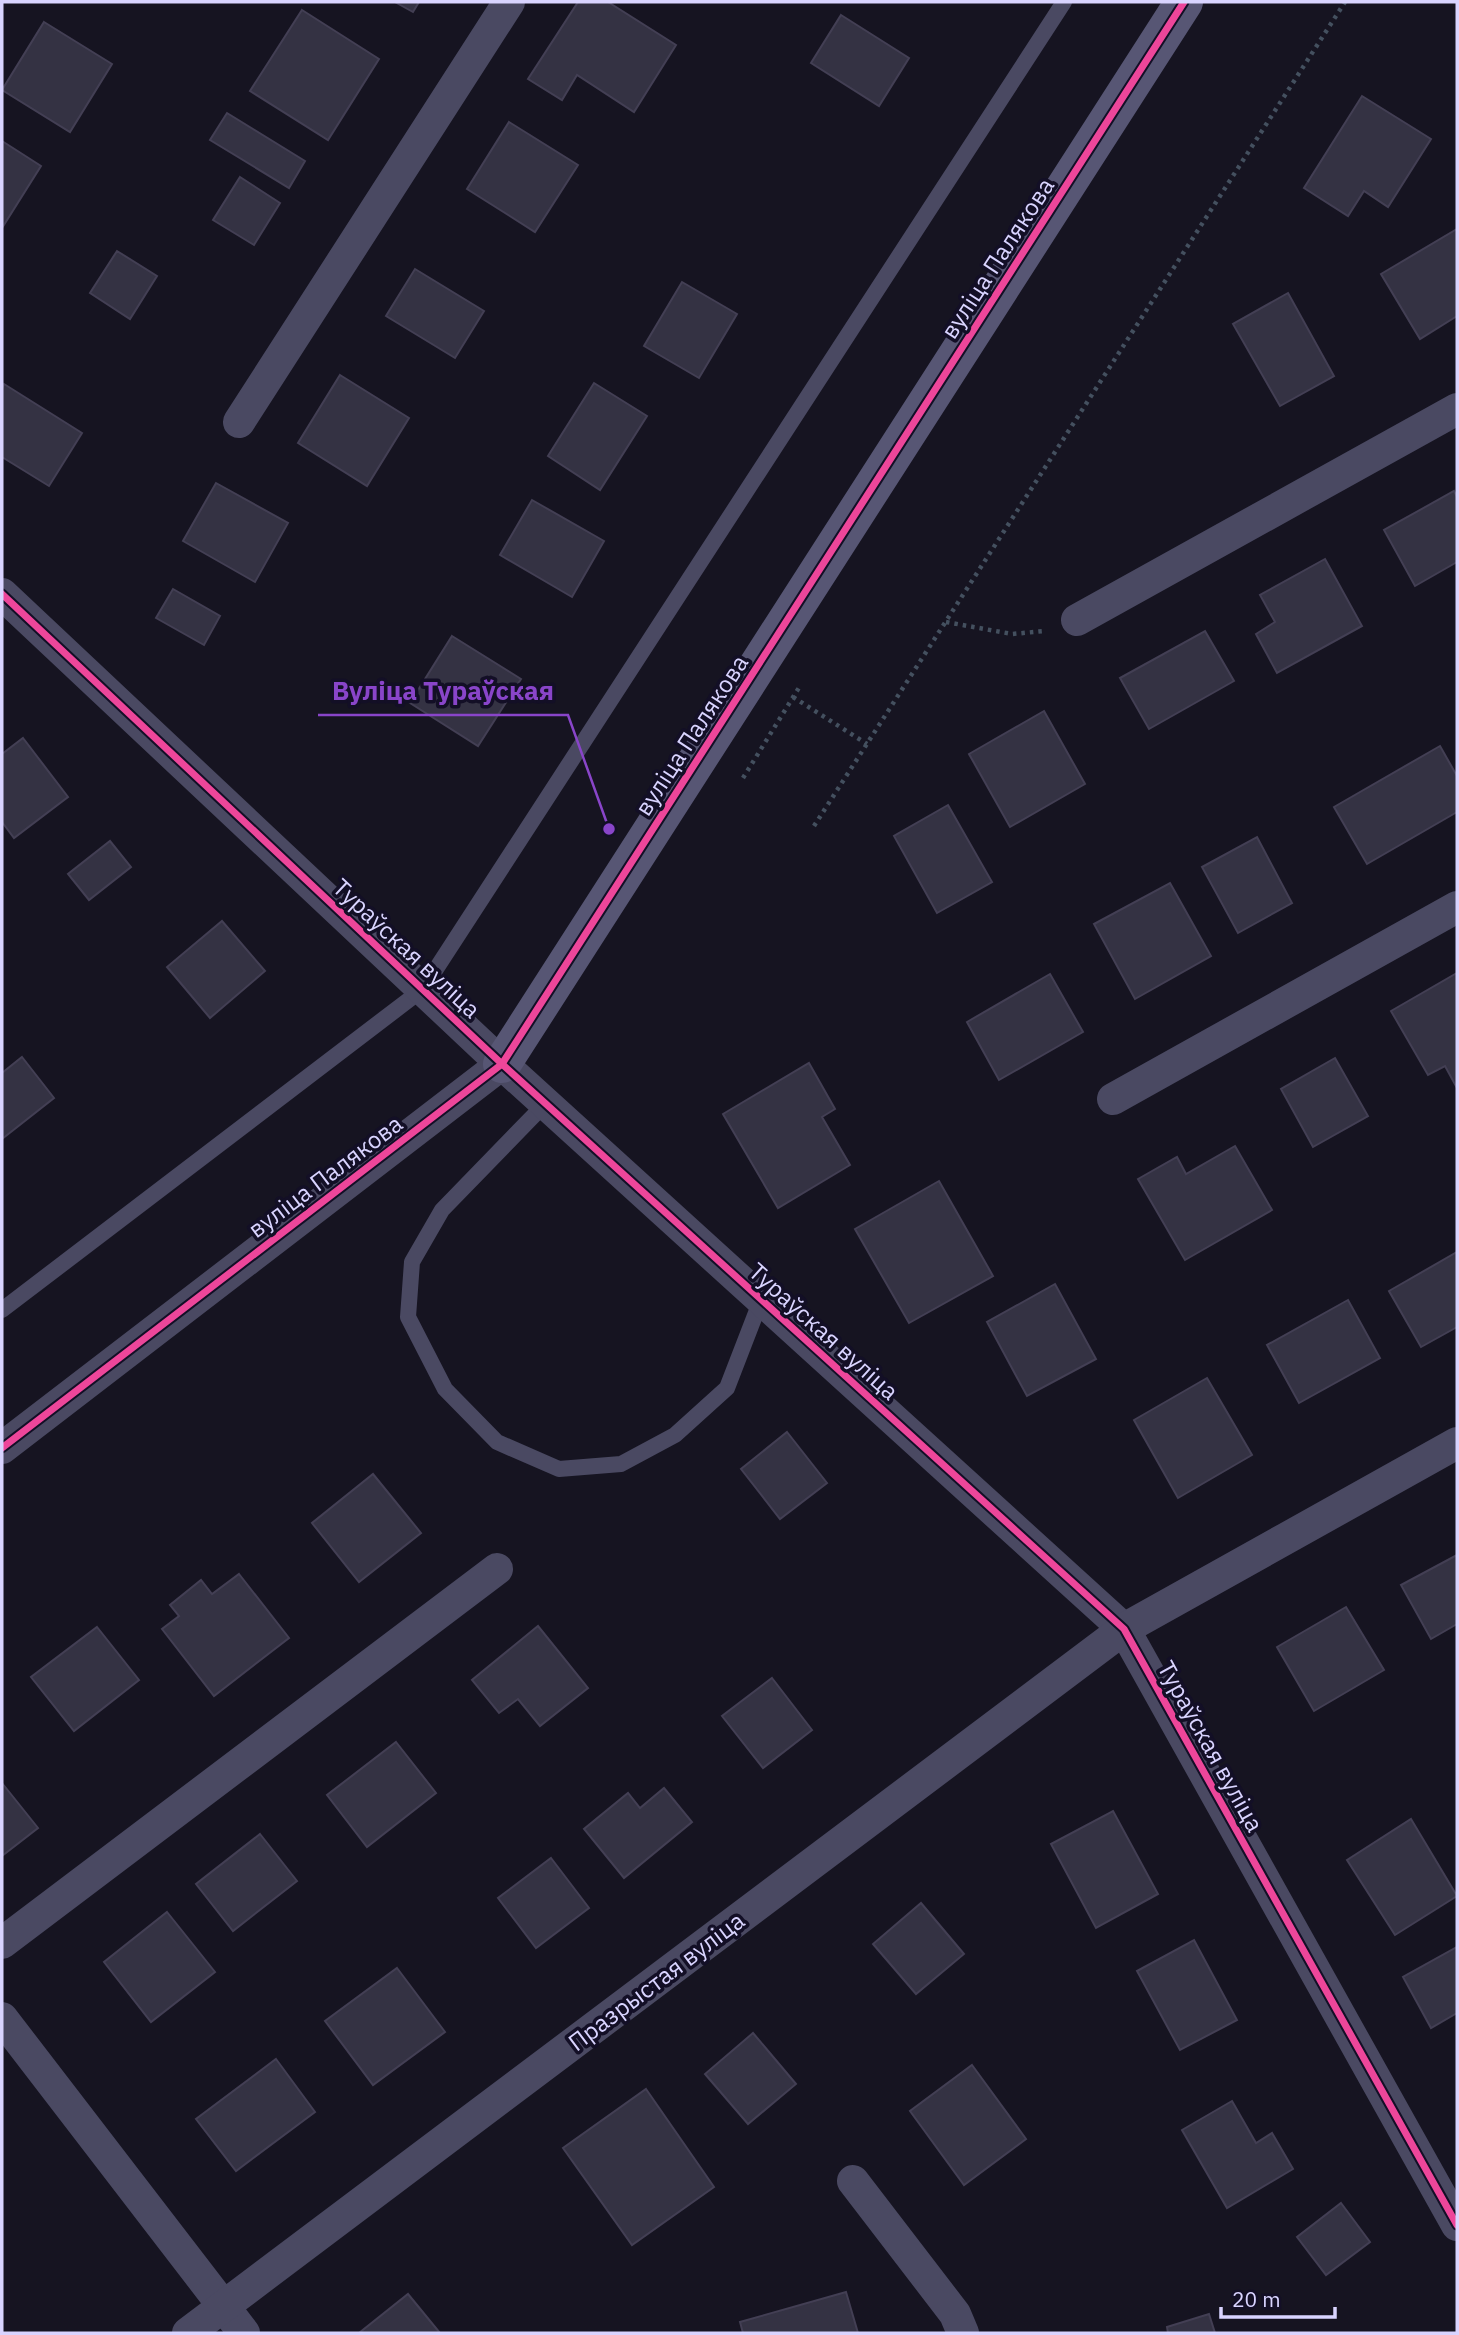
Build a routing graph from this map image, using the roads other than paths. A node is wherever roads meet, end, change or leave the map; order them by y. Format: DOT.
graph roads {
  1 [pos="509,2"];
  2 [pos="1064,2"];
  3 [pos="1184,2"];
  4 [pos="1457,409"];
  5 [pos="239,422"];
  6 [pos="2,594"];
  7 [pos="1077,620"];
  8 [pos="1457,907"];
  9 [pos="423,989"];
  10 [pos="502,1064"];
  11 [pos="1113,1099"];
  12 [pos="545,1104"];
  13 [pos="761,1300"];
  14 [pos="2,1310"];
  15 [pos="1457,1443"];
  16 [pos="2,1448"];
  17 [pos="497,1569"];
  18 [pos="1124,1629"];
  19 [pos="2,1943"];
  20 [pos="2,2018"];
  21 [pos="853,2181"];
  22 [pos="1457,2225"];
  23 [pos="223,2307"];
  24 [pos="188,2333"];
  25 [pos="244,2333"];
  26 [pos="964,2333"];
  1 -- 5 [label="street"];
  2 -- 9 [label="lane"];
  3 -- 10 [label="street, вуліца Палякова"];
  4 -- 7 [label="street"];
  6 -- 9 [label="street, Тураўская вуліца"];
  8 -- 11 [label="street"];
  9 -- 10 [label="street, Тураўская вуліца"];
  9 -- 14 [label="lane"];
  10 -- 12 [label="street, Тураўская вуліца"];
  10 -- 16 [label="street, вуліца Палякова"];
  12 -- 13 [label="street, Тураўская вуліца"];
  12 -- 13 [label="lane"];
  13 -- 18 [label="street, Тураўская вуліца"];
  15 -- 18 [label="street, Празрыстая вуліца"];
  17 -- 19 [label="street"];
  18 -- 22 [label="street, Тураўская вуліца"];
  18 -- 23 [label="street, Празрыстая вуліца"];
  20 -- 23 [label="street"];
  21 -- 26 [label="street"];
  23 -- 24 [label="street, Празрыстая вуліца"];
  23 -- 25 [label="street"];
}
